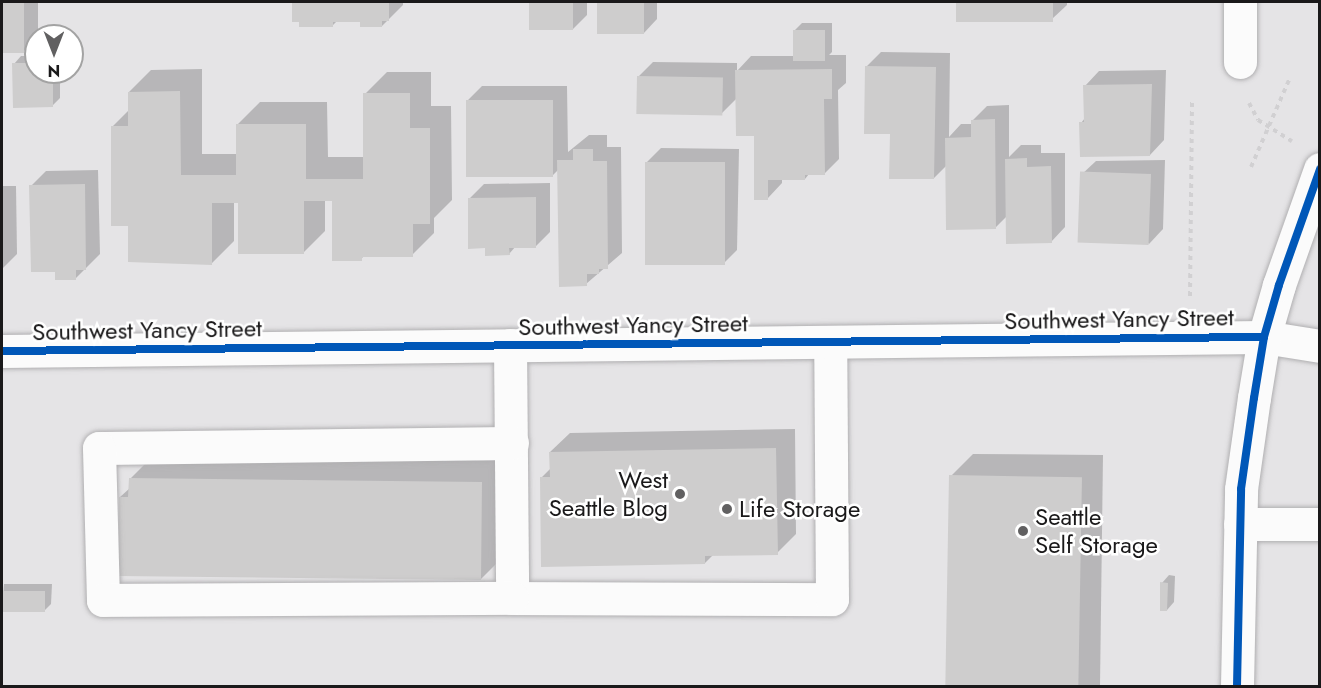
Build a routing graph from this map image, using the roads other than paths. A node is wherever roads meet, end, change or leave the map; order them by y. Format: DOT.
graph roads {
  1 [pos="1240,2"];
  2 [pos="1240,62"];
  3 [pos="1320,169"];
  4 [pos="1264,337"];
  5 [pos="830,342"];
  6 [pos="510,345"];
  7 [pos="1320,346"];
  8 [pos="2,351"];
  9 [pos="512,443"];
  10 [pos="1240,524"];
  11 [pos="1320,524"];
  12 [pos="512,598"];
  13 [pos="1237,687"];
  1 -- 2 [label="street"];
  3 -- 4 [label="street"];
  4 -- 5 [label="street, Southwest Yancy Street"];
  4 -- 7 [label="street, Southwest Yancy Street"];
  4 -- 10 [label="street"];
  5 -- 6 [label="street, Southwest Yancy Street"];
  5 -- 12 [label="street"];
  6 -- 8 [label="street, Southwest Yancy Street"];
  6 -- 9 [label="street"];
  9 -- 12 [label="street"];
  9 -- 12 [label="street"];
  10 -- 11 [label="street"];
  10 -- 13 [label="street"];
}
